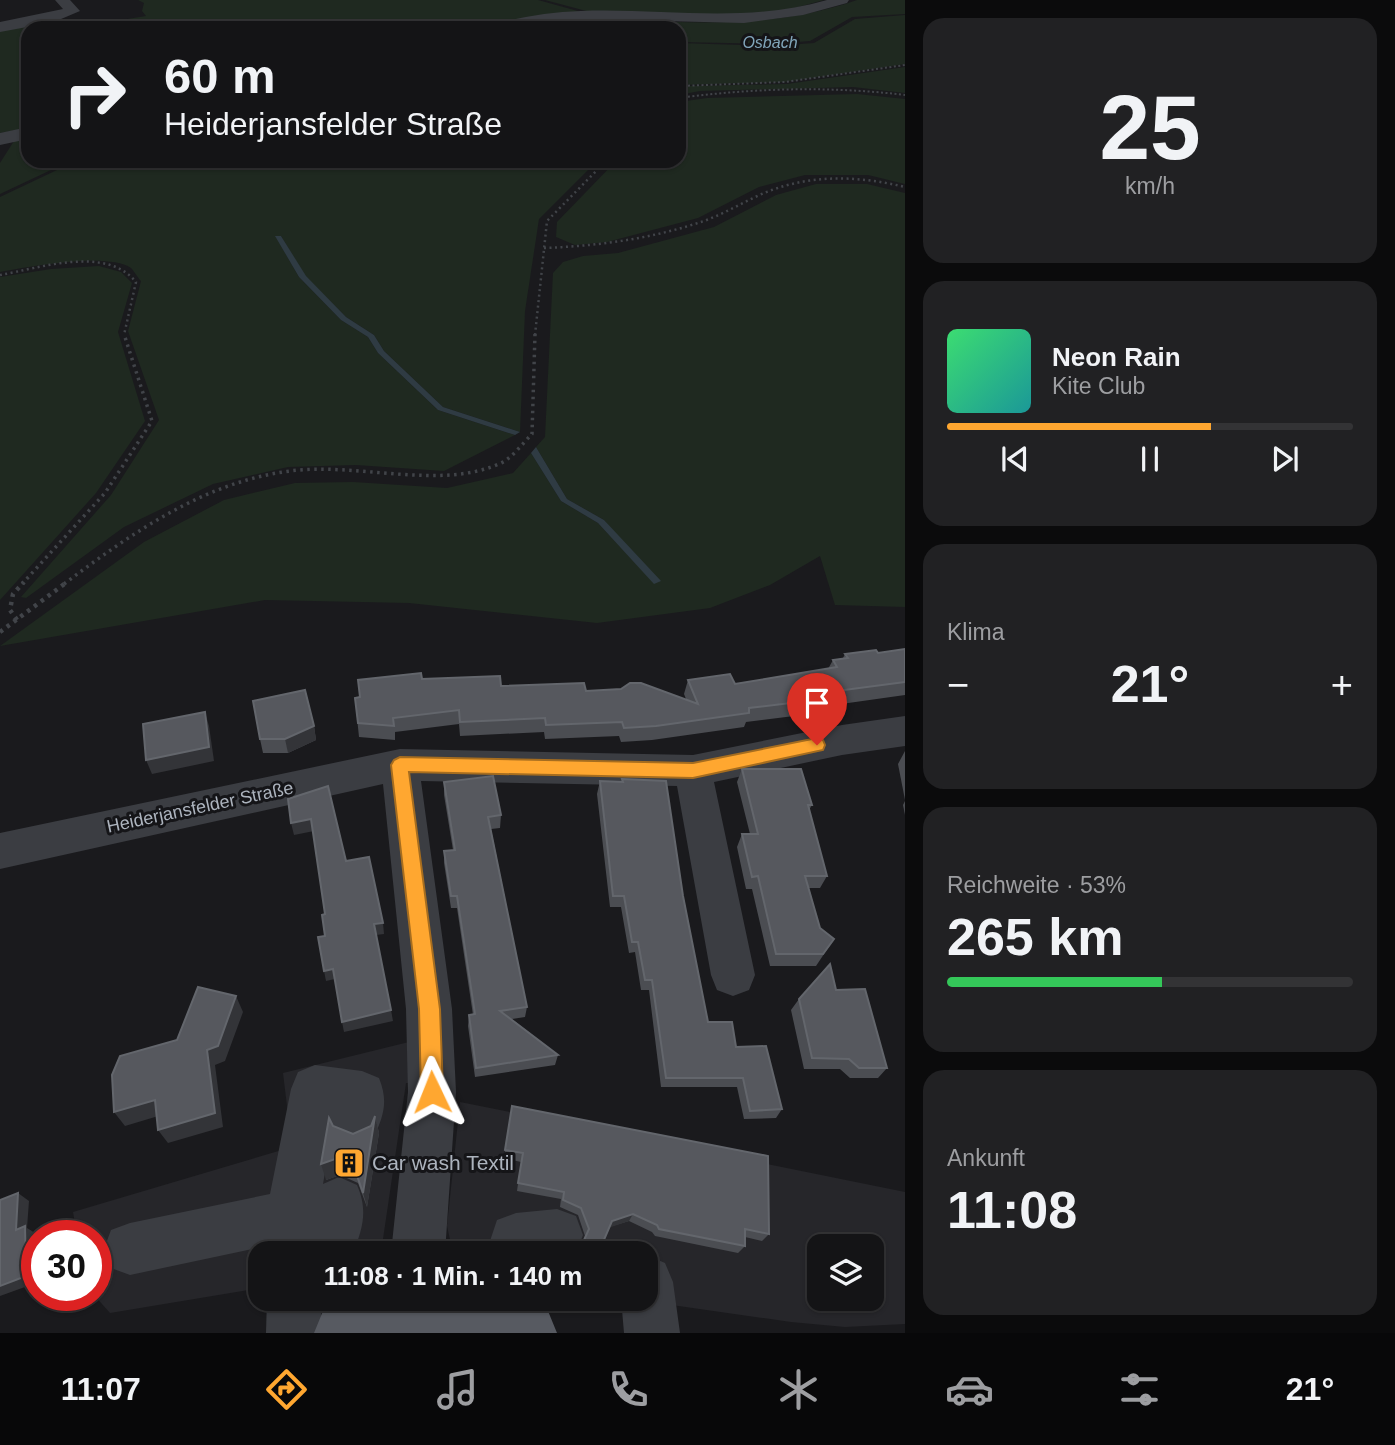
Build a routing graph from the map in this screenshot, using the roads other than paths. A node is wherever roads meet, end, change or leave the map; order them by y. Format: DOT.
graph roads {
  1 [pos="842,0"];
  2 [pos="68,6"];
  3 [pos="37,21"];
  4 [pos="542,21"];
  5 [pos="21,24"];
  6 [pos="0,27"];
  7 [pos="21,134"];
  8 [pos="0,139"];
  9 [pos="905,731"];
  10 [pos="400,765"];
  11 [pos="693,771"];
  12 [pos="0,851"];
  13 [pos="733,975"];
  14 [pos="359,1109"];
  15 [pos="304,1227"];
  16 [pos="419,1241"];
  17 [pos="130,1249"];
  18 [pos="294,1311"];
  19 [pos="413,1311"];
  20 [pos="647,1311"];
  21 [pos="512,1321"];
  22 [pos="294,1333"];
  23 [pos="345,1333"];
  24 [pos="652,1333"];
  1 -- 4 [label="street"];
  2 -- 3 [label="street"];
  5 -- 6 [label="street"];
  7 -- 8 [label="street"];
  9 -- 11 [label="street, Heiderjansfelder Straße"];
  10 -- 11 [label="street, Heiderjansfelder Straße"];
  10 -- 12 [label="street, Heiderjansfelder Straße"];
  10 -- 16 [label="street"];
  11 -- 13 [label="street"];
  14 -- 15 [label="street"];
  15 -- 17 [label="street"];
  18 -- 22 [label="street"];
  19 -- 21 [label="main road"];
  19 -- 23 [label="main road"];
  20 -- 24 [label="street"];
}
